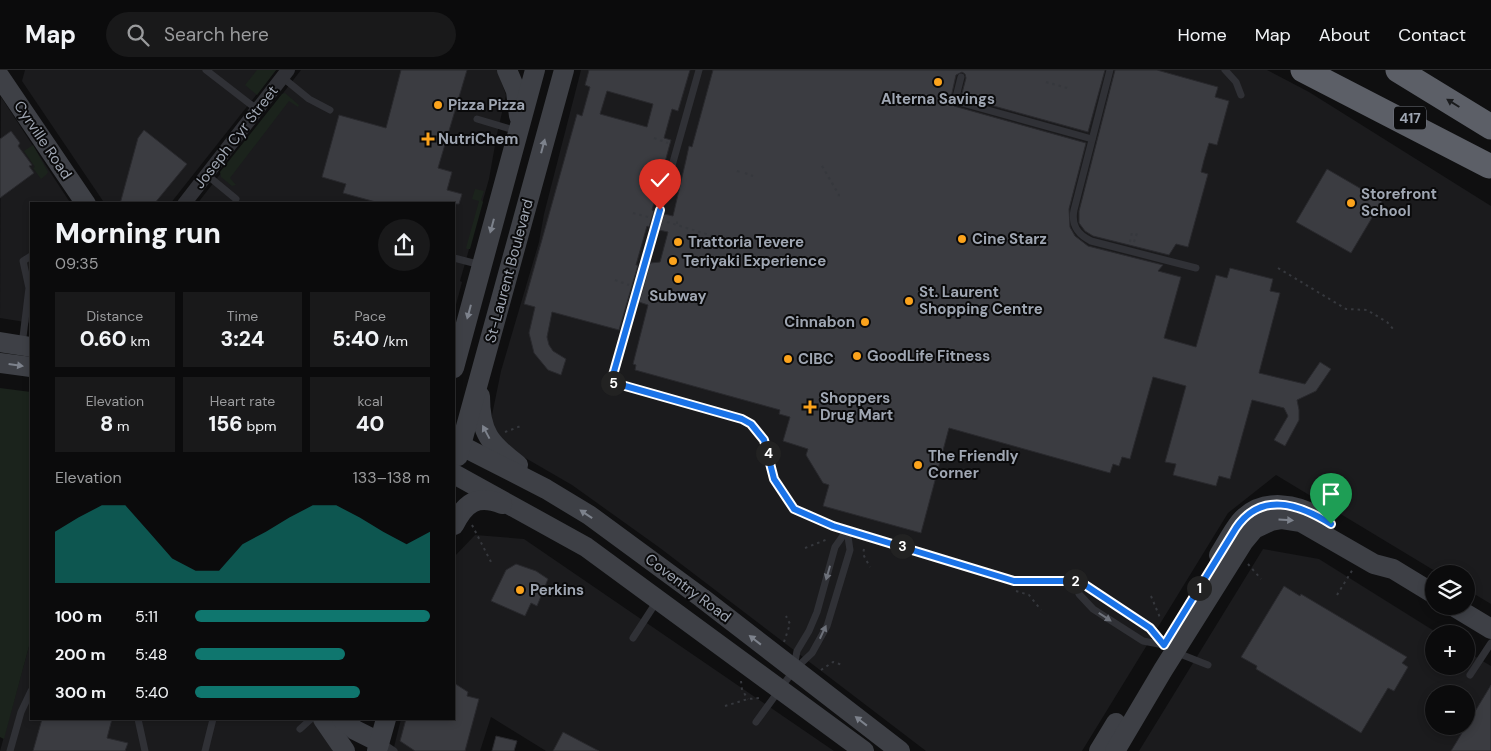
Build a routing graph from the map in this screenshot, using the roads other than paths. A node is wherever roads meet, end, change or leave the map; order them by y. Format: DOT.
graph roads {
  1 [pos="206,70"];
  2 [pos="507,70"];
  3 [pos="535,70"];
  4 [pos="564,70"];
  5 [pos="699,70"];
  6 [pos="1110,70"];
  7 [pos="1225,70"];
  8 [pos="1303,70"];
  9 [pos="1331,70"];
  10 [pos="1405,73"];
  11 [pos="285,74"];
  12 [pos="961,77"];
  13 [pos="6,78"];
  14 [pos="1241,95"];
  15 [pos="258,109"];
  16 [pos="330,110"];
  17 [pos="476,119"];
  18 [pos="1491,127"];
  19 [pos="519,128"];
  20 [pos="1092,139"];
  21 [pos="1490,167"];
  22 [pos="207,175"];
  23 [pos="503,187"];
  24 [pos="530,193"];
  25 [pos="236,198"];
  26 [pos="85,202"];
  27 [pos="186,202"];
  28 [pos="30,257"];
  29 [pos="455,258"];
  30 [pos="482,265"];
  31 [pos="1196,268"];
  32 [pos="0,342"];
  33 [pos="26,346"];
  34 [pos="0,363"];
  35 [pos="455,364"];
  36 [pos="30,367"];
  37 [pos="480,377"];
  38 [pos="458,444"];
  39 [pos="455,466"];
  40 [pos="455,474"];
  41 [pos="546,489"];
  42 [pos="542,522"];
  43 [pos="463,525"];
  44 [pos="848,530"];
  45 [pos="1074,581"];
  46 [pos="1425,589"];
  47 [pos="658,598"];
  48 [pos="1468,615"];
  49 [pos="1491,629"];
  50 [pos="633,638"];
  51 [pos="1491,643"];
  52 [pos="1169,648"];
  53 [pos="1208,666"];
  54 [pos="1475,667"];
  55 [pos="794,670"];
  56 [pos="779,689"];
  57 [pos="30,692"];
  58 [pos="138,720"];
  59 [pos="213,720"];
  60 [pos="310,720"];
  61 [pos="324,720"];
  62 [pos="386,720"];
  63 [pos="352,722"];
  64 [pos="756,722"];
  65 [pos="300,729"];
  66 [pos="383,748"];
  67 [pos="10,751"];
  68 [pos="145,751"];
  69 [pos="205,751"];
  70 [pos="345,751"];
  71 [pos="349,751"];
  72 [pos="864,751"];
  73 [pos="900,751"];
  74 [pos="1099,751"];
  75 [pos="1115,751"];
  1 -- 15 [label="lane"];
  2 -- 19 [label="main road"];
  3 -- 19 [label="main road, St-Laurent Boulevard"];
  24 -- 4 [label="main road, St-Laurent Boulevard, one-way"];
  5 -- 44 [label="lane"];
  6 -- 20 [label="lane"];
  7 -- 14 [label="lane"];
  8 -- 21 [label="highway"];
  9 -- 21 [label="highway, 417"];
  18 -- 10 [label="highway, 417, one-way"];
  11 -- 15 [label="street, Joseph Cyr Street"];
  11 -- 16 [label="lane"];
  12 -- 20 [label="lane"];
  13 -- 26 [label="main road, Cyrville Road"];
  15 -- 22 [label="street, Joseph Cyr Street"];
  17 -- 19 [label="lane"];
  19 -- 23 [label="main road, St-Laurent Boulevard"];
  20 -- 31 [label="lane"];
  22 -- 25 [label="lane"];
  22 -- 27 [label="street, Joseph Cyr Street"];
  23 -- 24 [label="main road"];
  23 -- 30 [label="main road, St-Laurent Boulevard, one-way"];
  24 -- 37 [label="main road, St-Laurent Boulevard"];
  28 -- 33 [label="lane"];
  29 -- 30 [label="lane"];
  30 -- 35 [label="main road, St-Laurent Boulevard, one-way"];
  32 -- 33 [label="main road"];
  34 -- 36 [label="main road, one-way"];
  37 -- 38 [label="main road, St-Laurent Boulevard"];
  41 -- 37 [label="main road, one-way"];
  38 -- 39 [label="main road, St-Laurent Boulevard"];
  38 -- 41 [label="main road, Coventry Road"];
  40 -- 42 [label="main road, Coventry Road"];
  55 -- 41 [label="main road, Coventry Road, one-way"];
  42 -- 43 [label="main road"];
  42 -- 47 [label="main road, Coventry Road"];
  44 -- 45 [label="lane"];
  44 -- 55 [label="lane, one-way"];
  55 -- 44 [label="lane, one-way"];
  45 -- 52 [label="lane"];
  45 -- 52 [label="lane, one-way"];
  46 -- 52 [label="main road"];
  47 -- 50 [label="lane"];
  47 -- 56 [label="main road, Coventry Road"];
  48 -- 49 [label="main road"];
  51 -- 54 [label="lane"];
  52 -- 53 [label="lane"];
  52 -- 74 [label="main road"];
  52 -- 75 [label="main road"];
  55 -- 56 [label="lane"];
  73 -- 55 [label="main road, Coventry Road, one-way"];
  56 -- 64 [label="lane"];
  56 -- 72 [label="main road, Coventry Road"];
  57 -- 67 [label="lane"];
  58 -- 68 [label="lane"];
  59 -- 69 [label="lane"];
  60 -- 65 [label="lane"];
  61 -- 70 [label="main road"];
  62 -- 66 [label="main road"];
  63 -- 66 [label="main road"];
  63 -- 71 [label="main road"];
}
